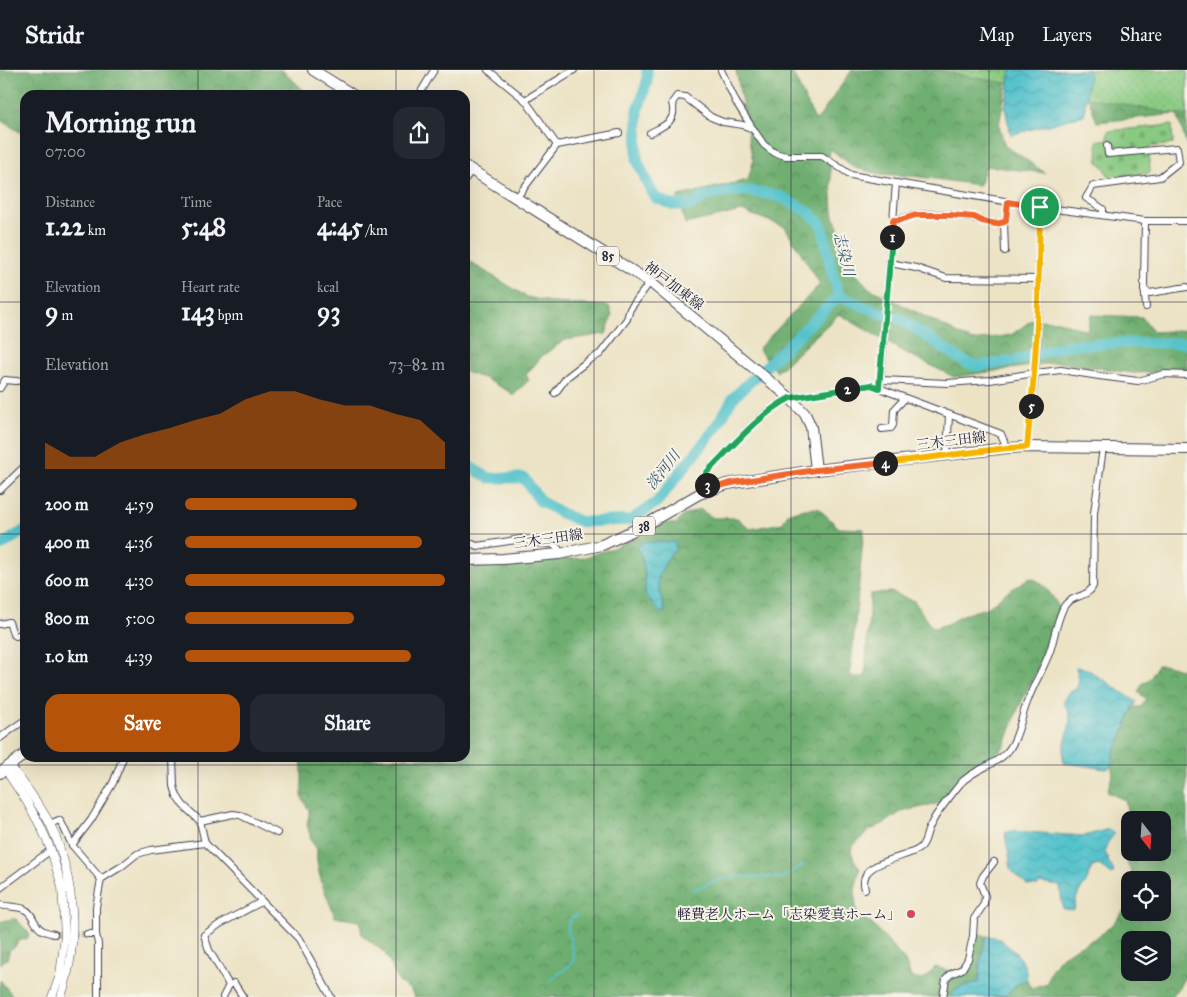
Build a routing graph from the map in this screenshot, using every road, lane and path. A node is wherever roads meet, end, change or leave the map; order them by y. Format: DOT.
graph roads {
  1 [pos="313,70"];
  2 [pos="434,70"];
  3 [pos="488,70"];
  4 [pos="574,70"];
  5 [pos="721,70"];
  6 [pos="345,90"];
  7 [pos="422,90"];
  8 [pos="525,100"];
  9 [pos="753,129"];
  10 [pos="619,133"];
  11 [pos="650,133"];
  12 [pos="557,145"];
  13 [pos="1107,146"];
  14 [pos="470,169"];
  15 [pos="896,184"];
  16 [pos="517,197"];
  17 [pos="1008,202"];
  18 [pos="1040,207"];
  19 [pos="1103,214"];
  20 [pos="893,220"];
  21 [pos="1145,220"];
  22 [pos="1187,221"];
  23 [pos="1004,222"];
  24 [pos="1005,251"];
  25 [pos="890,263"];
  26 [pos="1039,278"];
  27 [pos="650,282"];
  28 [pos="1187,287"];
  29 [pos="1144,290"];
  30 [pos="1146,307"];
  31 [pos="1035,373"];
  32 [pos="1187,375"];
  33 [pos="20,381"];
  34 [pos="880,384"];
  35 [pos="0,388"];
  36 [pos="555,393"];
  37 [pos="790,398"];
  38 [pos="905,398"];
  39 [pos="949,415"];
  40 [pos="882,429"];
  41 [pos="1027,447"];
  42 [pos="1007,448"];
  43 [pos="1103,448"];
  44 [pos="1187,449"];
  45 [pos="946,456"];
  46 [pos="816,470"];
  47 [pos="20,471"];
  48 [pos="0,490"];
  49 [pos="708,490"];
  50 [pos="470,543"];
  51 [pos="559,554"];
  52 [pos="470,560"];
  53 [pos="0,624"];
  54 [pos="20,634"];
  55 [pos="20,723"];
  56 [pos="0,738"];
  57 [pos="20,758"];
  58 [pos="122,762"];
  59 [pos="172,762"];
  60 [pos="5,769"];
  61 [pos="200,821"];
  62 [pos="50,824"];
  63 [pos="277,833"];
  64 [pos="206,843"];
  65 [pos="72,845"];
  66 [pos="51,850"];
  67 [pos="994,862"];
  68 [pos="101,879"];
  69 [pos="0,888"];
  70 [pos="865,889"];
  71 [pos="262,902"];
  72 [pos="0,905"];
  73 [pos="54,934"];
  74 [pos="87,934"];
  75 [pos="96,934"];
  76 [pos="229,985"];
  77 [pos="329,996"];
  78 [pos="52,997"];
  79 [pos="61,997"];
  80 [pos="98,997"];
  81 [pos="223,997"];
  82 [pos="243,997"];
  83 [pos="943,997"];
  1 -- 6 [label="main road"];
  2 -- 7 [label="street"];
  3 -- 8 [label="street"];
  4 -- 8 [label="street"];
  5 -- 9 [label="street"];
  8 -- 12 [label="street"];
  9 -- 11 [label="street"];
  9 -- 15 [label="street"];
  10 -- 12 [label="street"];
  12 -- 16 [label="street"];
  13 -- 19 [label="street"];
  14 -- 16 [label="main road, 神戸加東線 / 85"];
  15 -- 17 [label="street"];
  15 -- 20 [label="street"];
  16 -- 27 [label="main road, 神戸加東線 / 85"];
  17 -- 18 [label="street"];
  17 -- 23 [label="street"];
  18 -- 19 [label="street"];
  18 -- 26 [label="street"];
  19 -- 21 [label="street"];
  20 -- 23 [label="street"];
  20 -- 25 [label="street"];
  21 -- 22 [label="street"];
  21 -- 29 [label="street"];
  23 -- 24 [label="street"];
  25 -- 26 [label="street"];
  25 -- 34 [label="street"];
  26 -- 31 [label="street"];
  27 -- 36 [label="street"];
  27 -- 37 [label="main road, 神戸加東線 / 85"];
  28 -- 29 [label="street"];
  29 -- 30 [label="street"];
  31 -- 32 [label="street"];
  31 -- 34 [label="street"];
  31 -- 41 [label="street"];
  33 -- 35 [label="street"];
  34 -- 37 [label="street"];
  34 -- 38 [label="street"];
  37 -- 46 [label="main road, 神戸加東線 / 85"];
  37 -- 49 [label="street"];
  38 -- 39 [label="street"];
  38 -- 40 [label="street"];
  39 -- 42 [label="street"];
  39 -- 45 [label="street"];
  41 -- 42 [label="main road, 三木三田線 / 38"];
  41 -- 43 [label="main road, 三木三田線 / 38"];
  42 -- 45 [label="main road, 三木三田線 / 38"];
  43 -- 44 [label="main road, 三木三田線 / 38"];
  43 -- 70 [label="street"];
  45 -- 46 [label="main road, 三木三田線 / 38"];
  46 -- 49 [label="main road, 三木三田線 / 38"];
  47 -- 48 [label="street"];
  49 -- 51 [label="main road, 三木三田線 / 38"];
  50 -- 51 [label="street"];
  51 -- 52 [label="main road, 三木三田線 / 38"];
  53 -- 54 [label="street"];
  55 -- 56 [label="street"];
  57 -- 60 [label="main road"];
  58 -- 65 [label="street"];
  59 -- 61 [label="street"];
  60 -- 62 [label="street"];
  60 -- 66 [label="street"];
  61 -- 63 [label="street"];
  61 -- 64 [label="street"];
  62 -- 65 [label="street"];
  62 -- 79 [label="street"];
  64 -- 68 [label="street"];
  64 -- 71 [label="street"];
  65 -- 68 [label="street"];
  66 -- 69 [label="street"];
  66 -- 78 [label="street"];
  67 -- 83 [label="street"];
  68 -- 75 [label="street"];
  71 -- 76 [label="street"];
  71 -- 77 [label="street"];
  72 -- 73 [label="street"];
  74 -- 75 [label="street"];
  75 -- 80 [label="street"];
  76 -- 81 [label="street"];
  76 -- 82 [label="street"];
}
